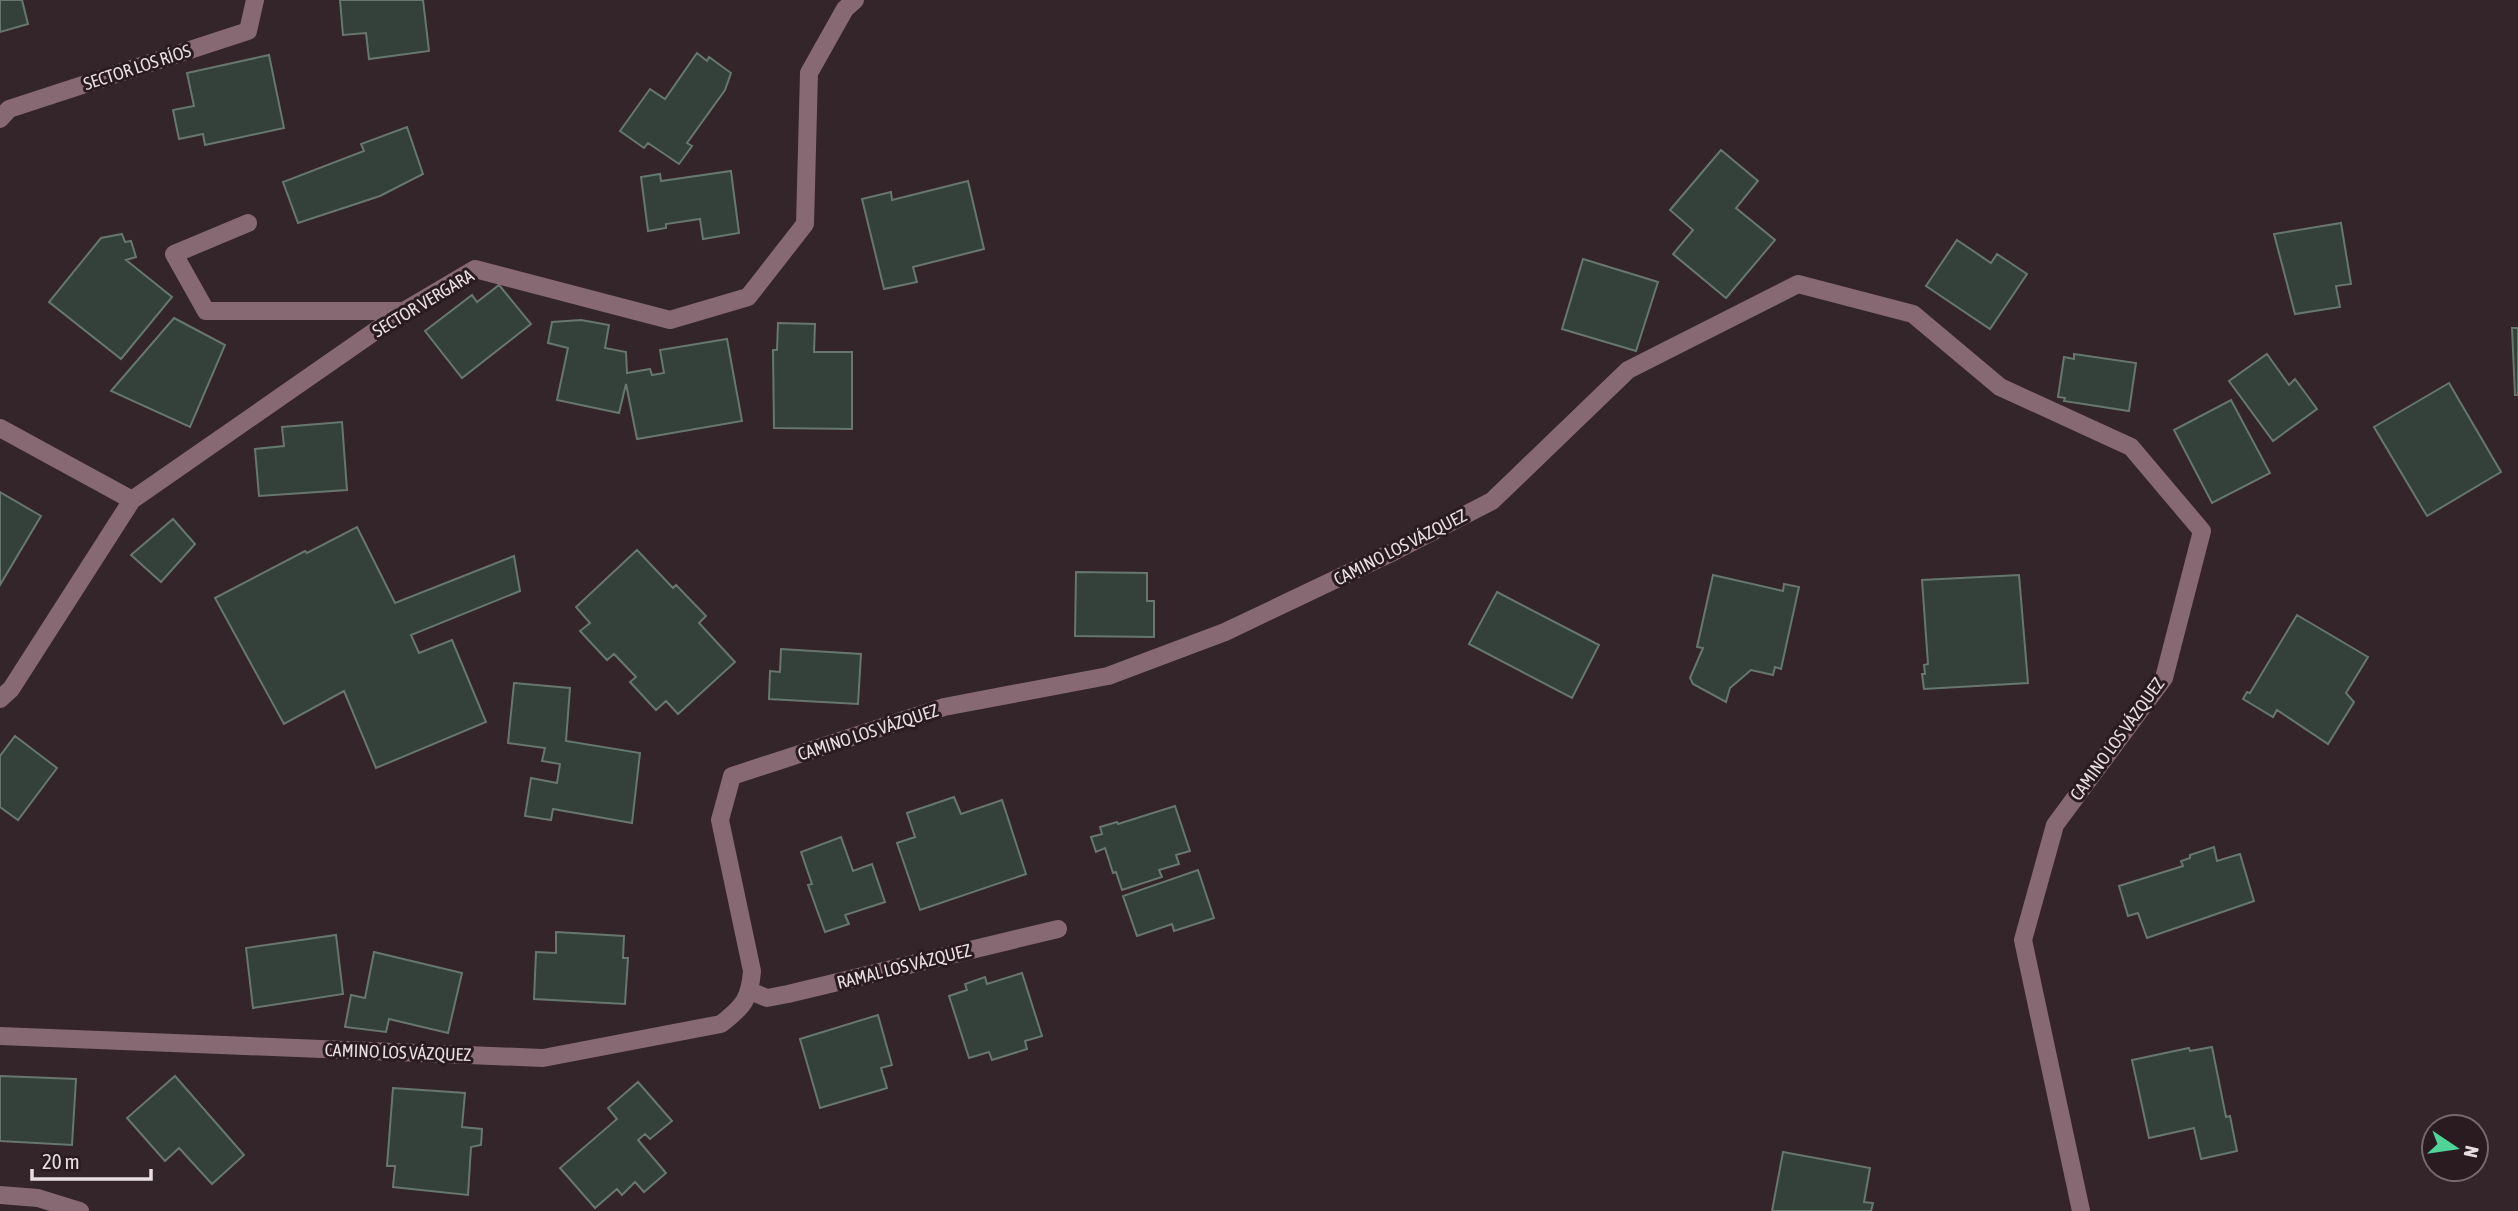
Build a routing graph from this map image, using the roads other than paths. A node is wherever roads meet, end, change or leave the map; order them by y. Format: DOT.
graph roads {
  1 [pos="255,0"];
  2 [pos="855,0"];
  3 [pos="0,119"];
  4 [pos="248,223"];
  5 [pos="404,311"];
  6 [pos="0,428"];
  7 [pos="132,500"];
  8 [pos="0,699"];
  9 [pos="1058,929"];
  10 [pos="750,991"];
  11 [pos="0,1036"];
  12 [pos="0,1195"];
  13 [pos="80,1211"];
  14 [pos="2081,1211"];
  1 -- 3 [label="street, SECTOR LOS RÍOS"];
  2 -- 5 [label="street, SECTOR VERGARA"];
  4 -- 5 [label="street"];
  5 -- 7 [label="street, SECTOR VERGARA"];
  6 -- 7 [label="street"];
  7 -- 8 [label="street, SECTOR VERGARA"];
  9 -- 10 [label="street, RAMAL LOS VÁZQUEZ"];
  10 -- 11 [label="street, CAMINO LOS VÁZQUEZ"];
  10 -- 14 [label="street, CAMINO LOS VÁZQUEZ"];
  12 -- 13 [label="street"];
}
